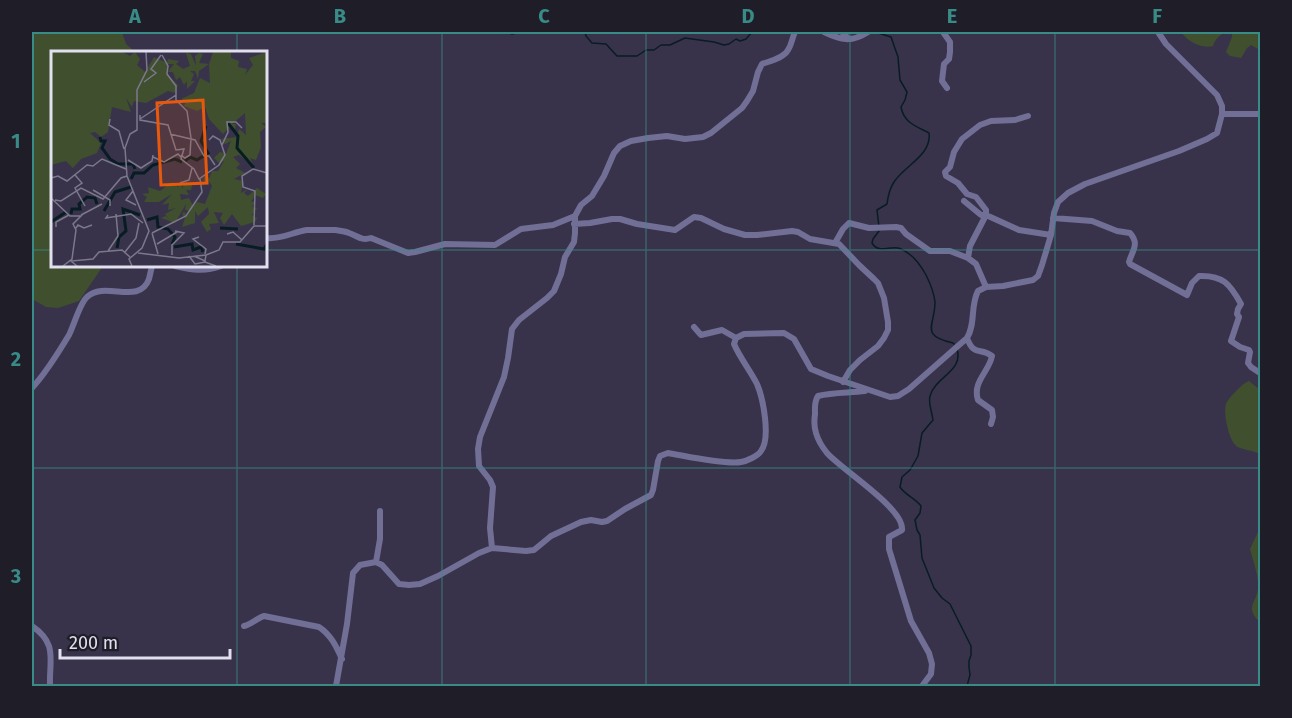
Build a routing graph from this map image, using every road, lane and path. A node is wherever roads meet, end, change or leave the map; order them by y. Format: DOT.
graph roads {
  1 [pos="795,32"];
  2 [pos="824,32"];
  3 [pos="842,32"];
  4 [pos="868,32"];
  5 [pos="943,32"];
  6 [pos="1158,32"];
  7 [pos="849,39"];
  8 [pos="947,88"];
  9 [pos="1222,114"];
  10 [pos="1260,114"];
  11 [pos="1028,116"];
  12 [pos="964,201"];
  13 [pos="986,215"];
  14 [pos="1053,218"];
  15 [pos="574,220"];
  16 [pos="1051,235"];
  17 [pos="267,238"];
  18 [pos="835,243"];
  19 [pos="968,258"];
  20 [pos="152,267"];
  21 [pos="181,267"];
  22 [pos="217,267"];
  23 [pos="987,287"];
  24 [pos="694,327"];
  25 [pos="736,338"];
  26 [pos="967,338"];
  27 [pos="1260,373"];
  28 [pos="843,382"];
  29 [pos="32,388"];
  30 [pos="871,392"];
  31 [pos="991,424"];
  32 [pos="380,511"];
  33 [pos="492,548"];
  34 [pos="376,562"];
  35 [pos="32,626"];
  36 [pos="244,626"];
  37 [pos="342,659"];
  38 [pos="50,687"];
  39 [pos="336,687"];
  40 [pos="922,687"];
  1 -- 15 [label="street"];
  2 -- 7 [label="street"];
  3 -- 7 [label="street"];
  4 -- 7 [label="street"];
  5 -- 8 [label="street"];
  6 -- 9 [label="street"];
  9 -- 10 [label="street"];
  9 -- 14 [label="street"];
  11 -- 13 [label="street"];
  12 -- 13 [label="street"];
  13 -- 16 [label="street"];
  13 -- 19 [label="street"];
  14 -- 16 [label="street"];
  14 -- 27 [label="street"];
  15 -- 17 [label="street"];
  15 -- 18 [label="street"];
  15 -- 33 [label="street"];
  16 -- 23 [label="street"];
  18 -- 19 [label="street"];
  18 -- 28 [label="street"];
  19 -- 23 [label="street"];
  20 -- 29 [label="street"];
  21 -- 22 [label="street"];
  23 -- 26 [label="street"];
  24 -- 25 [label="street"];
  25 -- 28 [label="street"];
  25 -- 33 [label="street"];
  26 -- 30 [label="street"];
  26 -- 31 [label="street"];
  28 -- 30 [label="street"];
  30 -- 40 [label="street"];
  32 -- 34 [label="street"];
  33 -- 34 [label="street"];
  34 -- 37 [label="street"];
  35 -- 38 [label="street"];
  36 -- 37 [label="street"];
  37 -- 39 [label="street"];
}
